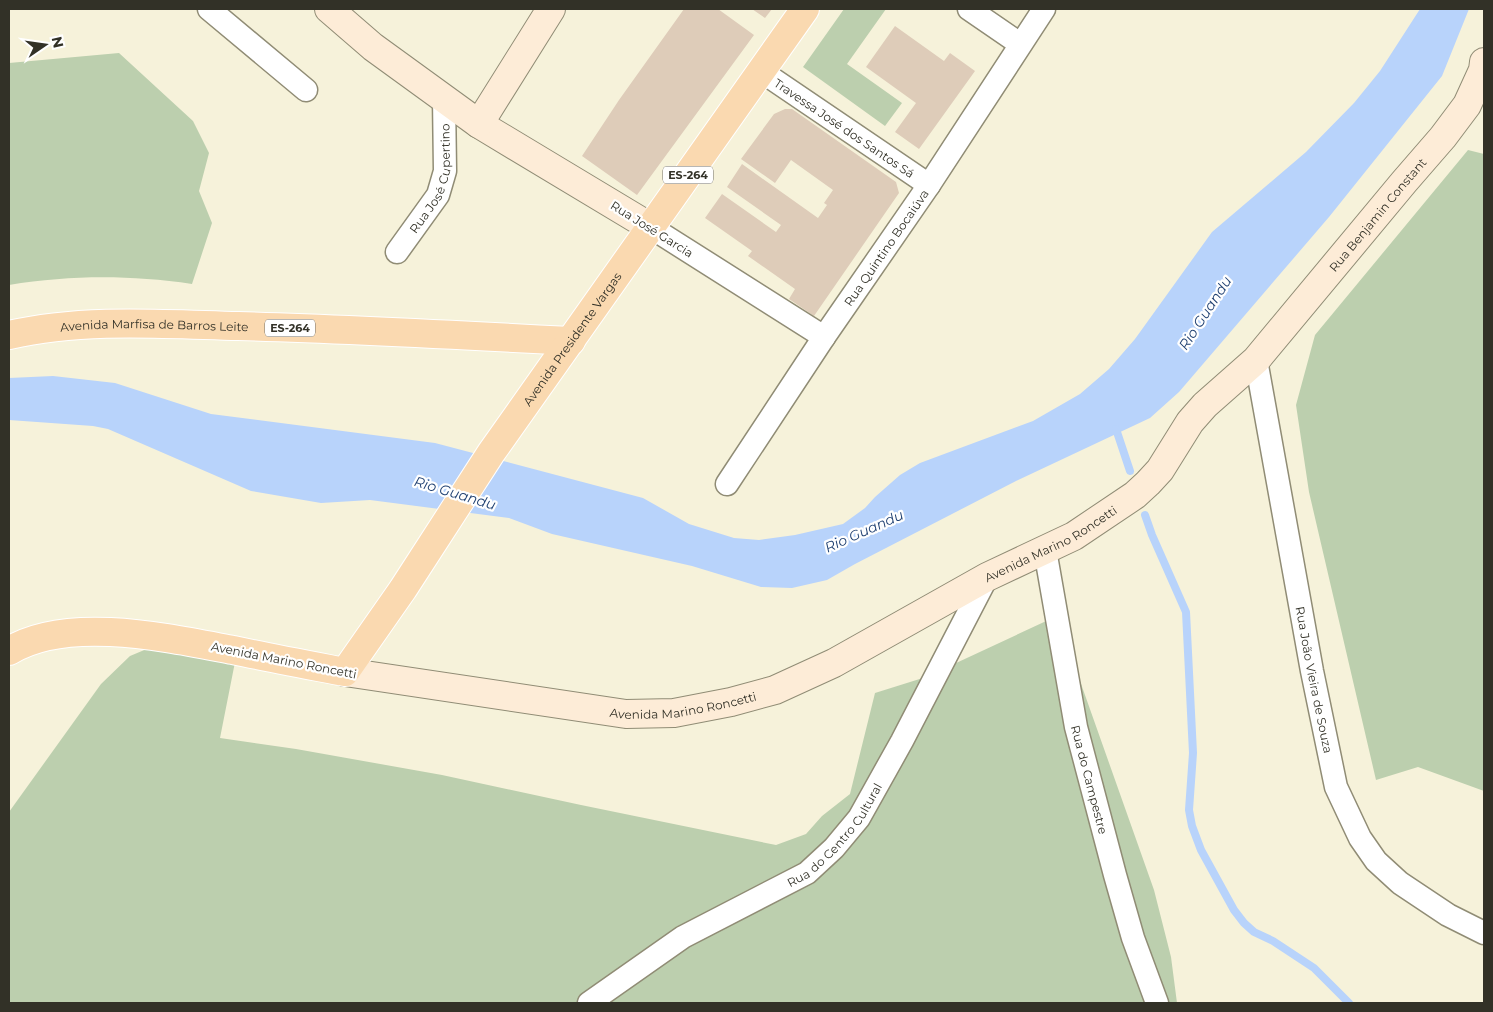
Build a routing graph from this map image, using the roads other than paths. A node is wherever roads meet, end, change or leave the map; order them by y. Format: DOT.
graph roads {
  1 [pos="209,9"];
  2 [pos="329,9"];
  3 [pos="551,9"];
  4 [pos="805,9"];
  5 [pos="969,9"];
  6 [pos="1044,9"];
  7 [pos="1020,44"];
  8 [pos="1484,62"];
  9 [pos="761,71"];
  10 [pos="306,90"];
  11 [pos="444,98"];
  12 [pos="479,124"];
  13 [pos="929,185"];
  14 [pos="652,228"];
  15 [pos="396,252"];
  16 [pos="9,336"];
  17 [pos="824,337"];
  18 [pos="571,341"];
  19 [pos="1256,360"];
  20 [pos="727,484"];
  21 [pos="1046,550"];
  22 [pos="986,578"];
  23 [pos="9,651"];
  24 [pos="345,672"];
  25 [pos="1484,933"];
  26 [pos="589,1003"];
  27 [pos="1157,1003"];
  1 -- 10 [label="street"];
  2 -- 11 [label="street, Rua José Garcia"];
  3 -- 12 [label="street"];
  4 -- 9 [label="main road, Avenida Presidente Vargas / ES-264"];
  5 -- 7 [label="street"];
  6 -- 7 [label="street, Rua Quintino Bocaiúva"];
  7 -- 13 [label="street, Rua Quintino Bocaiúva"];
  8 -- 19 [label="street, Rua Benjamin Constant"];
  9 -- 13 [label="street, Travessa José dos Santos Sá"];
  9 -- 14 [label="main road, Avenida Presidente Vargas / ES-264"];
  11 -- 12 [label="street, Rua José Garcia"];
  11 -- 15 [label="street, Rua José Cupertino"];
  12 -- 14 [label="street, Rua José Garcia"];
  13 -- 17 [label="street, Rua Quintino Bocaiúva"];
  14 -- 17 [label="street, Rua José Garcia"];
  14 -- 18 [label="main road, Avenida Presidente Vargas / ES-264"];
  16 -- 18 [label="main road, Avenida Marfisa de Barros Leite / ES-264"];
  17 -- 20 [label="street, Rua Quintino Bocaiúva"];
  18 -- 24 [label="main road, Avenida Presidente Vargas / ES-264"];
  19 -- 21 [label="street, Avenida Marino Roncetti"];
  19 -- 25 [label="street, Rua João Vieira de Souza"];
  21 -- 22 [label="street, Avenida Marino Roncetti"];
  21 -- 27 [label="street, Rua do Campestre"];
  22 -- 24 [label="street, Avenida Marino Roncetti"];
  22 -- 26 [label="street, Rua do Centro Cultural"];
  23 -- 24 [label="main road, Avenida Marino Roncetti"];
}
